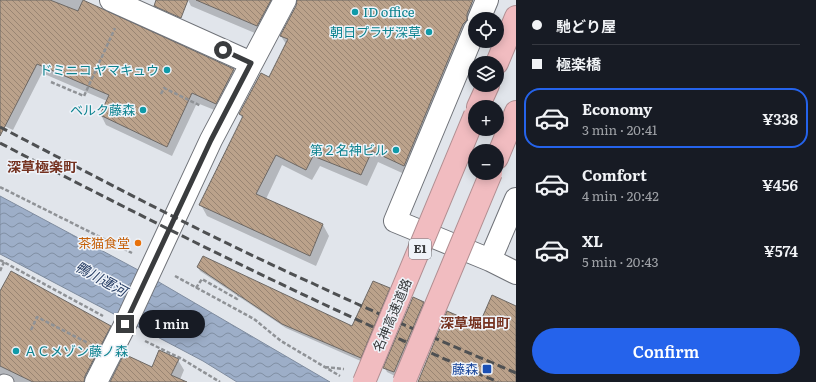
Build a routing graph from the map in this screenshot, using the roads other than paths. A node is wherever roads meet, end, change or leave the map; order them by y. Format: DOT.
graph roads {
  1 [pos="285,0"];
  2 [pos="487,0"];
  3 [pos="121,2"];
  4 [pos="482,12"];
  5 [pos="516,17"];
  6 [pos="468,46"];
  7 [pos="500,56"];
  8 [pos="251,63"];
  9 [pos="516,112"];
  10 [pos="468,132"];
  11 [pos="503,144"];
  12 [pos="488,180"];
  13 [pos="516,199"];
  14 [pos="490,260"];
  15 [pos="516,273"];
  16 [pos="3,382"];
  17 [pos="7,382"];
  18 [pos="96,382"];
  19 [pos="364,382"];
  20 [pos="404,382"];
  1 -- 8 [label="street"];
  2 -- 4 [label="street"];
  3 -- 8 [label="street"];
  5 -- 7 [label="highway"];
  6 -- 14 [label="street"];
  8 -- 18 [label="street"];
  9 -- 11 [label="highway"];
  10 -- 19 [label="highway, 名神高速道路 / E1, bridge"];
  12 -- 20 [label="highway, bridge"];
  13 -- 14 [label="street"];
  14 -- 15 [label="street"];
  16 -- 17 [label="lane"];
}
